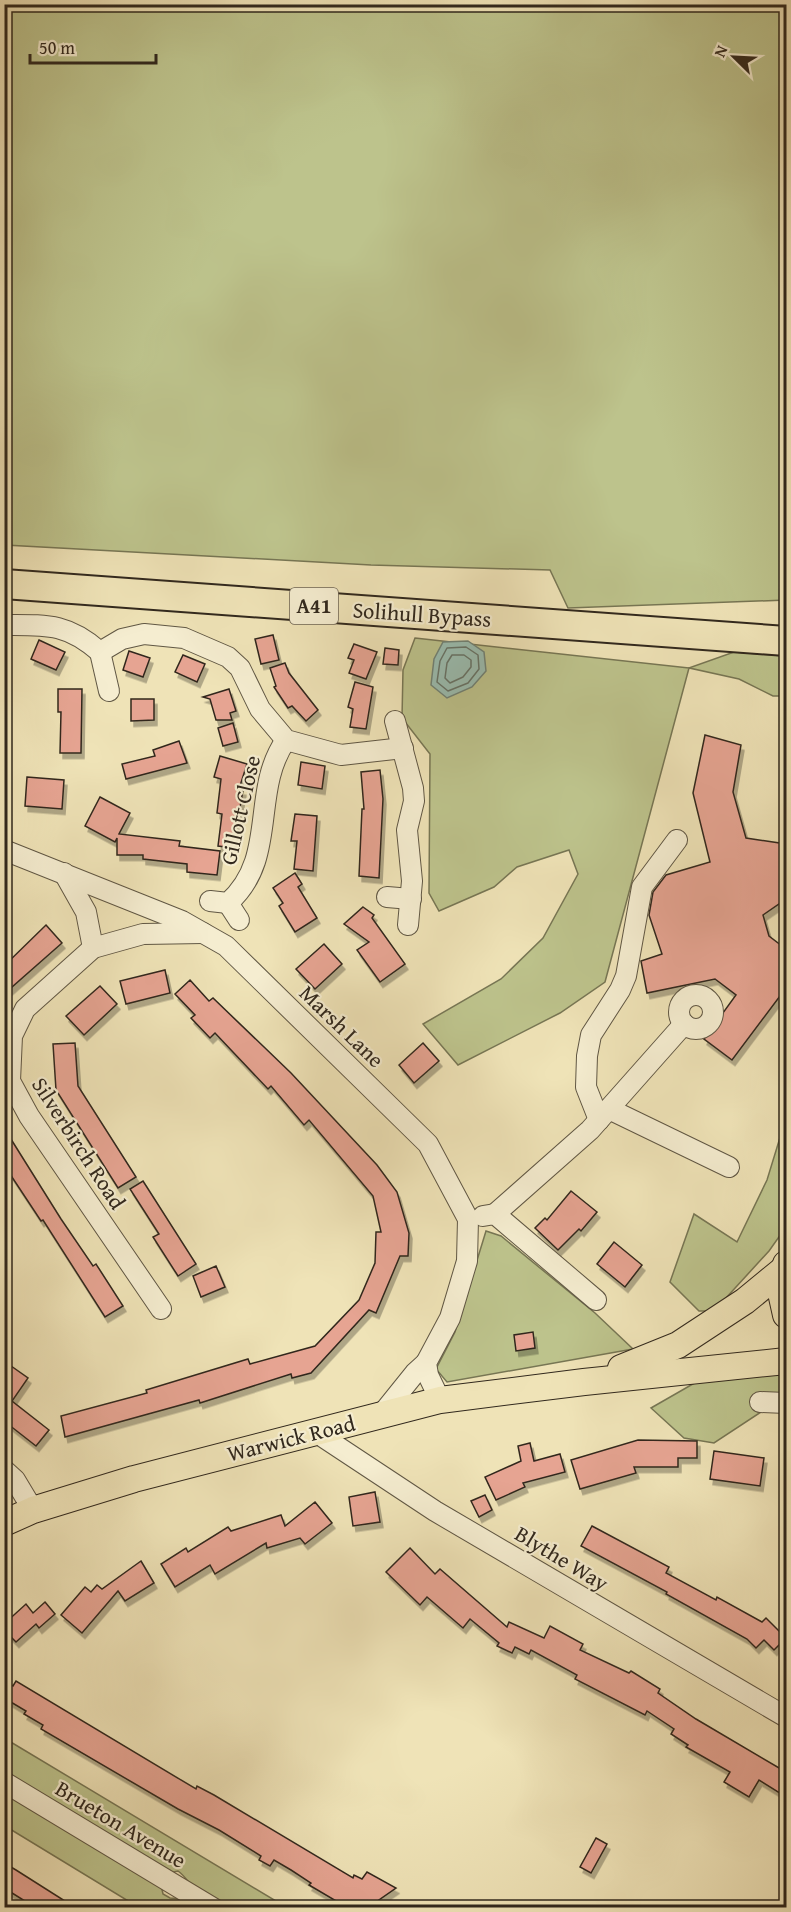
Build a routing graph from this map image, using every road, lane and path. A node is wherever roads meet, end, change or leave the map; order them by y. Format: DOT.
graph roads {
  1 [pos="4,585"];
  2 [pos="786,623"];
  3 [pos="4,625"];
  4 [pos="623,628"];
  5 [pos="786,641"];
  6 [pos="100,652"];
  7 [pos="109,691"];
  8 [pos="395,721"];
  9 [pos="286,740"];
  10 [pos="403,748"];
  11 [pos="678,840"];
  12 [pos="4,850"];
  13 [pos="64,873"];
  14 [pos="387,897"];
  15 [pos="411,900"];
  16 [pos="239,920"];
  17 [pos="408,925"];
  18 [pos="204,933"];
  19 [pos="93,948"];
  20 [pos="684,1024"];
  21 [pos="604,1114"];
  22 [pos="729,1167"];
  23 [pos="495,1214"];
  24 [pos="468,1219"];
  25 [pos="785,1266"];
  26 [pos="596,1300"];
  27 [pos="161,1309"];
  28 [pos="786,1316"];
  29 [pos="786,1361"];
  30 [pos="426,1364"];
  31 [pos="584,1382"];
  32 [pos="440,1400"];
  33 [pos="760,1402"];
  34 [pos="786,1403"];
  35 [pos="382,1414"];
  36 [pos="317,1433"];
  37 [pos="4,1470"];
  38 [pos="33,1510"];
  39 [pos="4,1523"];
  40 [pos="786,1717"];
  41 [pos="4,1782"];
  42 [pos="213,1908"];
  1 -- 4 [label="highway, Solihull Bypass / A41"];
  2 -- 4 [label="highway, Solihull Bypass / A41"];
  3 -- 6 [label="street"];
  4 -- 5 [label="highway, Solihull Bypass / A41"];
  6 -- 7 [label="street"];
  6 -- 9 [label="street"];
  8 -- 10 [label="street"];
  9 -- 10 [label="street"];
  9 -- 16 [label="street, Gillott Close"];
  10 -- 15 [label="street"];
  11 -- 21 [label="street"];
  12 -- 13 [label="street, Marsh Lane"];
  13 -- 18 [label="street, Marsh Lane"];
  13 -- 19 [label="street"];
  14 -- 15 [label="street"];
  15 -- 17 [label="street"];
  18 -- 19 [label="street, Silverbirch Road"];
  18 -- 24 [label="street, Marsh Lane"];
  19 -- 27 [label="street, Silverbirch Road"];
  20 -- 21 [label="street"];
  21 -- 22 [label="street"];
  21 -- 23 [label="street"];
  23 -- 24 [label="street"];
  23 -- 26 [label="street"];
  24 -- 30 [label="street, Marsh Lane"];
  25 -- 28 [label="main road"];
  25 -- 31 [label="main road, Warwick Road"];
  29 -- 31 [label="main road, Warwick Road"];
  30 -- 32 [label="street"];
  30 -- 35 [label="street, Marsh Lane"];
  31 -- 32 [label="main road, Warwick Road"];
  32 -- 35 [label="main road, Warwick Road"];
  33 -- 34 [label="street"];
  35 -- 36 [label="main road, Warwick Road"];
  36 -- 38 [label="main road, Warwick Road"];
  36 -- 40 [label="street, Blythe Way"];
  37 -- 38 [label="street"];
  38 -- 39 [label="main road, Warwick Road"];
  41 -- 42 [label="street, Brueton Avenue"];
}
